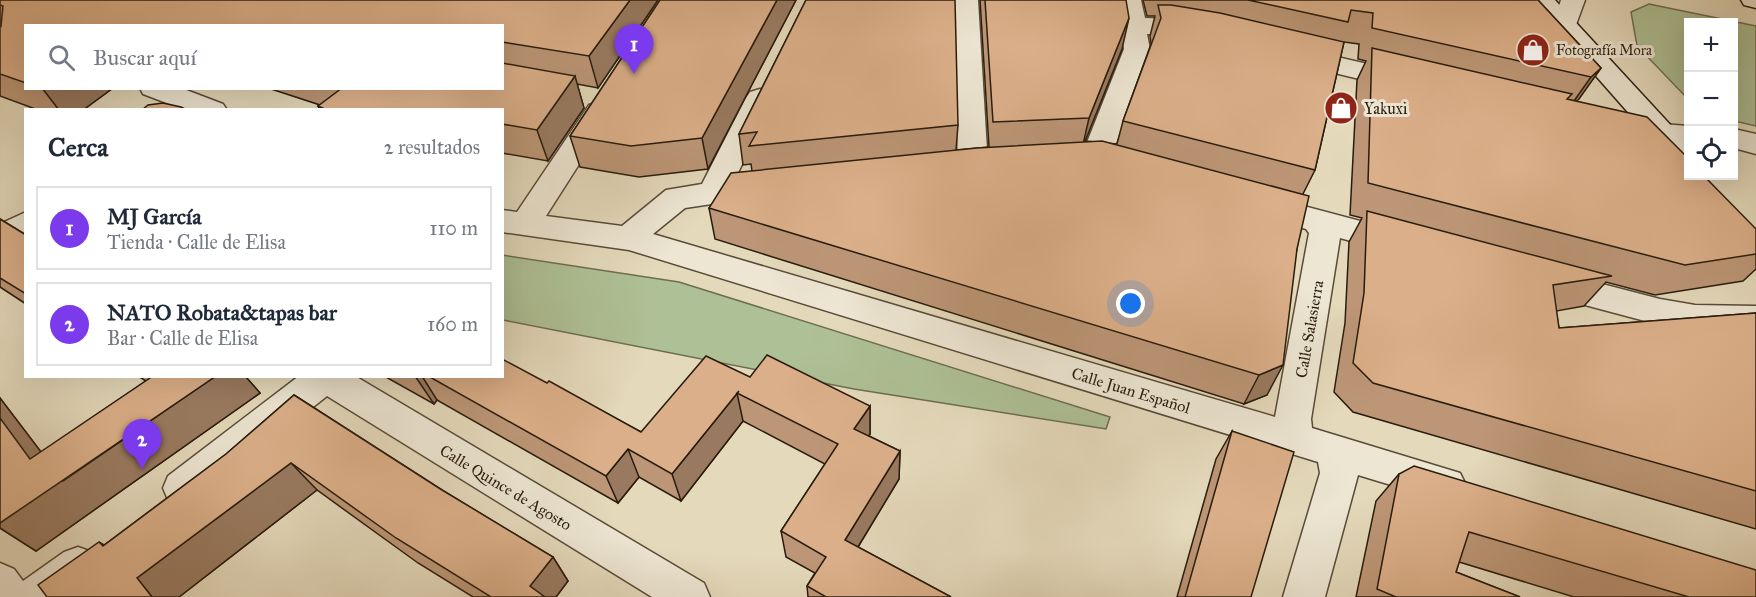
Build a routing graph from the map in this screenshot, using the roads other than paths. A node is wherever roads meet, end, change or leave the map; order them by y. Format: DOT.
graph roads {
  1 [pos="966,0"];
  2 [pos="1541,0"];
  3 [pos="1573,0"];
  4 [pos="1131,13"];
  5 [pos="1564,28"];
  6 [pos="1221,38"];
  7 [pos="1267,49"];
  8 [pos="772,73"];
  9 [pos="1427,86"];
  10 [pos="160,90"];
  11 [pos="600,95"];
  12 [pos="200,102"];
  13 [pos="1609,127"];
  14 [pos="1676,135"];
  15 [pos="1738,140"];
  16 [pos="1756,144"];
  17 [pos="1684,152"];
  18 [pos="1093,162"];
  19 [pos="1004,165"];
  20 [pos="795,185"];
  21 [pos="711,194"];
  22 [pos="1239,199"];
  23 [pos="1317,221"];
  24 [pos="514,222"];
  25 [pos="24,225"];
  26 [pos="629,238"];
  27 [pos="0,239"];
  28 [pos="1420,248"];
  29 [pos="1522,276"];
  30 [pos="1756,319"];
  31 [pos="324,378"];
  32 [pos="327,378"];
  33 [pos="1294,440"];
  34 [pos="1335,452"];
  35 [pos="1483,495"];
  36 [pos="156,507"];
  37 [pos="109,543"];
  38 [pos="0,583"];
  39 [pos="10,597"];
  40 [pos="36,597"];
  41 [pos="689,597"];
  42 [pos="1304,597"];
  1 -- 19 [label="street"];
  2 -- 5 [label="street"];
  3 -- 5 [label="street"];
  4 -- 6 [label="street"];
  4 -- 18 [label="street"];
  5 -- 14 [label="street"];
  7 -- 9 [label="street"];
  8 -- 21 [label="street"];
  10 -- 12 [label="street"];
  11 -- 24 [label="street"];
  13 -- 14 [label="street"];
  14 -- 17 [label="street"];
  15 -- 16 [label="street"];
  20 -- 21 [label="street"];
  21 -- 26 [label="street"];
  22 -- 23 [label="street"];
  23 -- 28 [label="street"];
  23 -- 33 [label="street, Calle Salasierra"];
  24 -- 26 [label="street, Calle Juan Español"];
  25 -- 27 [label="street"];
  26 -- 33 [label="street, Calle Juan Español"];
  29 -- 30 [label="street"];
  31 -- 36 [label="street"];
  32 -- 41 [label="street, Calle Quince de Agosto"];
  33 -- 34 [label="street, Calle Juan Español"];
  34 -- 35 [label="street, Calle Juan Español"];
  34 -- 42 [label="street"];
  37 -- 40 [label="street"];
  38 -- 39 [label="street"];
}
